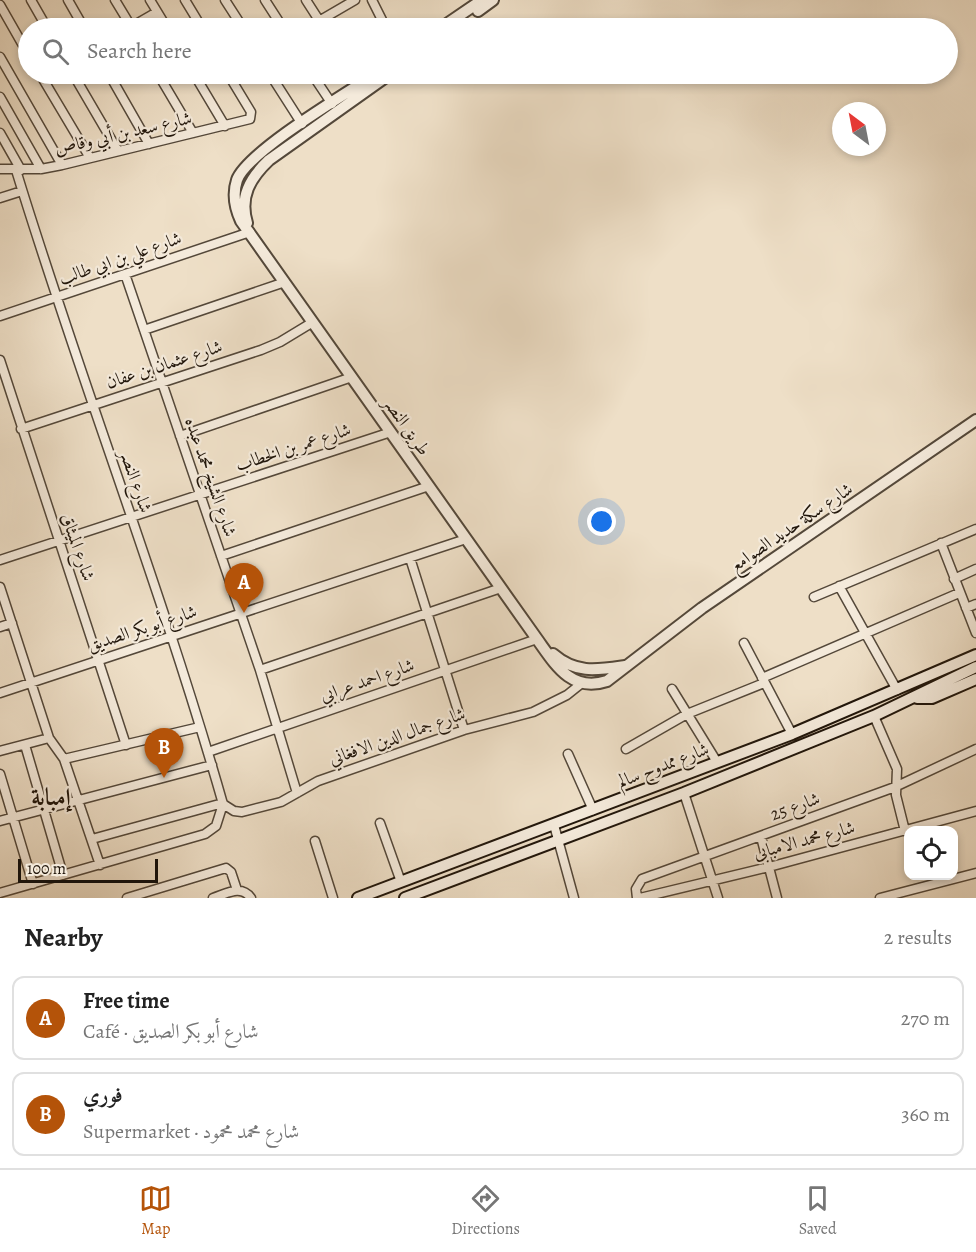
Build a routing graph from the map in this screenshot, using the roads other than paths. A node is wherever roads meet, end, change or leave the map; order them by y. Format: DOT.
graph roads {
  1 [pos="31,0"];
  2 [pos="68,0"];
  3 [pos="115,0"];
  4 [pos="150,0"];
  5 [pos="185,0"];
  6 [pos="225,0"];
  7 [pos="265,0"];
  8 [pos="306,0"];
  9 [pos="355,0"];
  10 [pos="372,0"];
  11 [pos="482,0"];
  12 [pos="493,0"];
  13 [pos="0,6"];
  14 [pos="157,12"];
  15 [pos="41,18"];
  16 [pos="78,18"];
  17 [pos="125,18"];
  18 [pos="147,18"];
  19 [pos="161,18"];
  20 [pos="196,18"];
  21 [pos="237,18"];
  22 [pos="277,18"];
  23 [pos="318,18"];
  24 [pos="331,18"];
  25 [pos="380,18"];
  26 [pos="456,18"];
  27 [pos="467,18"];
  28 [pos="18,37"];
  29 [pos="0,57"];
  30 [pos="46,84"];
  31 [pos="79,84"];
  32 [pos="116,84"];
  33 [pos="164,84"];
  34 [pos="200,84"];
  35 [pos="234,84"];
  36 [pos="276,84"];
  37 [pos="319,84"];
  38 [pos="376,84"];
  39 [pos="359,85"];
  40 [pos="0,98"];
  41 [pos="332,104"];
  42 [pos="302,124"];
  43 [pos="225,126"];
  44 [pos="192,133"];
  45 [pos="0,134"];
  46 [pos="149,144"];
  47 [pos="118,151"];
  48 [pos="90,158"];
  49 [pos="62,165"];
  50 [pos="0,169"];
  51 [pos="41,169"];
  52 [pos="19,170"];
  53 [pos="22,191"];
  54 [pos="0,198"];
  55 [pos="249,232"];
  56 [pos="125,274"];
  57 [pos="285,282"];
  58 [pos="55,298"];
  59 [pos="0,316"];
  60 [pos="313,322"];
  61 [pos="144,330"];
  62 [pos="0,360"];
  63 [pos="352,377"];
  64 [pos="162,382"];
  65 [pos="92,405"];
  66 [pos="976,420"];
  67 [pos="21,429"];
  68 [pos="391,432"];
  69 [pos="180,436"];
  70 [pos="429,486"];
  71 [pos="200,495"];
  72 [pos="131,517"];
  73 [pos="976,529"];
  74 [pos="466,539"];
  75 [pos="58,541"];
  76 [pos="941,543"];
  77 [pos="221,556"];
  78 [pos="410,558"];
  79 [pos="0,560"];
  80 [pos="976,570"];
  81 [pos="954,579"];
  82 [pos="0,586"];
  83 [pos="839,586"];
  84 [pos="501,588"];
  85 [pos="959,593"];
  86 [pos="814,597"];
  87 [pos="976,604"];
  88 [pos="966,608"];
  89 [pos="427,613"];
  90 [pos="240,614"];
  91 [pos="12,623"];
  92 [pos="0,627"];
  93 [pos="976,633"];
  94 [pos="865,634"];
  95 [pos="171,636"];
  96 [pos="537,639"];
  97 [pos="744,643"];
  98 [pos="976,655"];
  99 [pos="98,660"];
  100 [pos="628,665"];
  101 [pos="976,667"];
  102 [pos="260,670"];
  103 [pos="445,671"];
  104 [pos="976,679"];
  105 [pos="763,680"];
  106 [pos="30,683"];
  107 [pos="582,683"];
  108 [pos="672,689"];
  109 [pos="897,690"];
  110 [pos="0,693"];
  111 [pos="916,698"];
  112 [pos="687,714"];
  113 [pos="874,716"];
  114 [pos="200,727"];
  115 [pos="277,728"];
  116 [pos="464,730"];
  117 [pos="792,734"];
  118 [pos="49,738"];
  119 [pos="26,745"];
  120 [pos="126,745"];
  121 [pos="626,749"];
  122 [pos="976,750"];
  123 [pos="0,751"];
  124 [pos="208,752"];
  125 [pos="568,754"];
  126 [pos="64,759"];
  127 [pos="717,762"];
  128 [pos="212,765"];
  129 [pos="0,774"];
  130 [pos="896,787"];
  131 [pos="684,793"];
  132 [pos="297,794"];
  133 [pos="80,799"];
  134 [pos="223,803"];
  135 [pos="46,808"];
  136 [pos="593,810"];
  137 [pos="976,811"];
  138 [pos="13,817"];
  139 [pos="0,821"];
  140 [pos="380,823"];
  141 [pos="554,825"];
  142 [pos="904,826"];
  143 [pos="923,826"];
  144 [pos="904,831"];
  145 [pos="760,837"];
  146 [pos="92,839"];
  147 [pos="315,841"];
  148 [pos="558,841"];
  149 [pos="706,856"];
  150 [pos="100,865"];
  151 [pos="769,867"];
  152 [pos="976,873"];
  153 [pos="63,875"];
  154 [pos="418,875"];
  155 [pos="713,881"];
  156 [pos="402,882"];
  157 [pos="33,884"];
  158 [pos="237,890"];
  159 [pos="1,891"];
  160 [pos="424,891"];
  161 [pos="655,896"];
  162 [pos="901,896"];
  163 [pos="127,898"];
  164 [pos="213,898"];
  165 [pos="251,898"];
  166 [pos="333,898"];
  167 [pos="358,898"];
  168 [pos="405,898"];
  169 [pos="574,898"];
  170 [pos="638,898"];
  171 [pos="718,898"];
  172 [pos="777,898"];
  173 [pos="880,898"];
  1 -- 15 [label="street"];
  2 -- 16 [label="street"];
  3 -- 17 [label="street"];
  4 -- 14 [label="street"];
  5 -- 20 [label="street"];
  6 -- 21 [label="street"];
  7 -- 22 [label="street"];
  8 -- 23 [label="street"];
  9 -- 24 [label="street"];
  10 -- 25 [label="street"];
  11 -- 26 [label="street"];
  12 -- 27 [label="street"];
  13 -- 28 [label="street"];
  14 -- 18 [label="street"];
  14 -- 19 [label="street"];
  29 -- 49 [label="street"];
  30 -- 48 [label="street"];
  31 -- 47 [label="street"];
  32 -- 46 [label="street"];
  33 -- 44 [label="street"];
  34 -- 43 [label="street"];
  35 -- 43 [label="street, شارع سعد بن أبي وقاص"];
  36 -- 42 [label="street"];
  37 -- 41 [label="street"];
  38 -- 55 [label="street, طريق النصر"];
  39 -- 41 [label="street, طريق النصر"];
  40 -- 51 [label="street"];
  41 -- 42 [label="street, طريق النصر"];
  42 -- 55 [label="street, طريق النصر"];
  43 -- 44 [label="street, شارع سعد بن أبي وقاص"];
  44 -- 46 [label="street, شارع سعد بن أبي وقاص"];
  45 -- 52 [label="street, شارع النصر"];
  46 -- 47 [label="street, شارع سعد بن أبي وقاص"];
  47 -- 48 [label="street, شارع سعد بن أبي وقاص"];
  48 -- 49 [label="street, شارع سعد بن أبي وقاص"];
  49 -- 51 [label="street, شارع سعد بن أبي وقاص"];
  50 -- 52 [label="street, شارع سعد بن أبي وقاص"];
  51 -- 52 [label="street, شارع سعد بن أبي وقاص"];
  52 -- 53 [label="street, شارع النصر"];
  53 -- 54 [label="street"];
  53 -- 58 [label="street, شارع النصر"];
  55 -- 56 [label="street, شارع علي بن ابي طالب"];
  55 -- 57 [label="street, طريق النصر"];
  56 -- 58 [label="street, شارع علي بن ابي طالب"];
  56 -- 61 [label="street, شارع الشيخ محمد عبده"];
  57 -- 60 [label="street, طريق النصر"];
  57 -- 61 [label="street"];
  58 -- 59 [label="street, شارع علي بن ابي طالب"];
  58 -- 65 [label="street, شارع النصر"];
  60 -- 63 [label="street, طريق النصر"];
  60 -- 64 [label="street, شارع عثمان بن عفان"];
  61 -- 64 [label="street, شارع الشيخ محمد عبده"];
  62 -- 67 [label="street, شارع الميثاق"];
  63 -- 68 [label="street, طريق النصر"];
  63 -- 69 [label="street"];
  64 -- 65 [label="street, شارع عثمان بن عفان"];
  64 -- 69 [label="street, شارع الشيخ محمد عبده"];
  65 -- 67 [label="street, شارع عثمان بن عفان"];
  65 -- 72 [label="street, شارع النصر"];
  66 -- 100 [label="street, شارع سكة حديد الصوامع"];
  67 -- 75 [label="street, شارع الميثاق"];
  68 -- 70 [label="street, طريق النصر"];
  68 -- 71 [label="street, شارع عمر بن الخطاب"];
  69 -- 71 [label="street, شارع الشيخ محمد عبده"];
  70 -- 74 [label="street, طريق النصر"];
  70 -- 77 [label="street"];
  71 -- 72 [label="street, شارع عمر بن الخطاب"];
  71 -- 77 [label="street, شارع الشيخ محمد عبده"];
  72 -- 75 [label="street, شارع عمر بن الخطاب"];
  72 -- 95 [label="street, شارع النصر"];
  73 -- 76 [label="street"];
  74 -- 78 [label="street, شارع أبو بكر الصديق"];
  74 -- 84 [label="street, طريق النصر"];
  75 -- 79 [label="street, شارع عمر بن الخطاب"];
  75 -- 99 [label="street, شارع الميثاق"];
  76 -- 81 [label="street"];
  76 -- 83 [label="street"];
  77 -- 90 [label="street, شارع الشيخ محمد عبده"];
  78 -- 89 [label="street"];
  78 -- 90 [label="street, شارع أبو بكر الصديق"];
  80 -- 81 [label="street"];
  81 -- 85 [label="street"];
  82 -- 91 [label="street"];
  83 -- 86 [label="street"];
  83 -- 94 [label="street"];
  84 -- 89 [label="street"];
  84 -- 96 [label="street, طريق النصر"];
  85 -- 88 [label="street"];
  85 -- 94 [label="street"];
  87 -- 88 [label="street"];
  88 -- 93 [label="street"];
  89 -- 102 [label="street"];
  89 -- 103 [label="street"];
  90 -- 95 [label="street, شارع أبو بكر الصديق"];
  90 -- 102 [label="street, شارع الشيخ محمد عبده"];
  91 -- 92 [label="street"];
  91 -- 106 [label="street"];
  94 -- 105 [label="street"];
  94 -- 109 [label="street"];
  95 -- 99 [label="street, شارع أبو بكر الصديق"];
  95 -- 114 [label="street, شارع النصر"];
  96 -- 100 [label="street, شارع سكة حديد الصوامع"];
  96 -- 103 [label="street, شارع احمد عرابي"];
  96 -- 107 [label="street"];
  97 -- 105 [label="street"];
  98 -- 109 [label="street, شارع ممدوح سالم"];
  99 -- 106 [label="street, شارع أبو بكر الصديق"];
  99 -- 120 [label="street, شارع الميثاق"];
  100 -- 107 [label="street, شارع سكة حديد الصوامع"];
  101 -- 111 [label="street"];
  102 -- 115 [label="street, شارع الشيخ محمد عبده"];
  103 -- 115 [label="street, شارع احمد عرابي"];
  103 -- 116 [label="street"];
  104 -- 111 [label="street, شارع ممدوح سالم"];
  105 -- 112 [label="street"];
  105 -- 117 [label="street"];
  106 -- 110 [label="street, شارع أبو بكر الصديق"];
  106 -- 118 [label="street"];
  107 -- 116 [label="street, شارع جمال الدين الافغاني"];
  108 -- 112 [label="street"];
  109 -- 117 [label="street, شارع ممدوح سالم"];
  111 -- 113 [label="street, شارع ممدوح سالم"];
  112 -- 121 [label="street"];
  112 -- 127 [label="street"];
  113 -- 130 [label="street"];
  113 -- 131 [label="street, شارع ممدوح سالم"];
  114 -- 120 [label="street"];
  114 -- 124 [label="street, شارع النصر"];
  115 -- 124 [label="street, شارع احمد عرابي"];
  115 -- 132 [label="street, شارع الشيخ محمد عبده"];
  116 -- 132 [label="street, شارع جمال الدين الافغاني"];
  117 -- 127 [label="street, شارع ممدوح سالم"];
  118 -- 119 [label="street"];
  118 -- 126 [label="street"];
  119 -- 123 [label="street"];
  119 -- 135 [label="street"];
  120 -- 126 [label="street"];
  122 -- 130 [label="street, شارع 25"];
  124 -- 128 [label="street, شارع النصر"];
  125 -- 136 [label="street"];
  126 -- 133 [label="street"];
  127 -- 136 [label="street, شارع ممدوح سالم"];
  128 -- 133 [label="street"];
  128 -- 134 [label="street, شارع النصر"];
  129 -- 138 [label="street"];
  130 -- 142 [label="street"];
  130 -- 145 [label="street, شارع 25"];
  131 -- 148 [label="street, شارع ممدوح سالم"];
  131 -- 149 [label="street"];
  132 -- 134 [label="street, شارع جمال الدين الافغاني"];
  133 -- 135 [label="street"];
  133 -- 146 [label="street"];
  134 -- 146 [label="street"];
  134 -- 150 [label="street"];
  135 -- 138 [label="street"];
  135 -- 153 [label="street"];
  136 -- 141 [label="street, شارع ممدوح سالم"];
  137 -- 143 [label="street, شارع محمد الامبابى"];
  138 -- 139 [label="street"];
  138 -- 157 [label="street"];
  140 -- 156 [label="street"];
  141 -- 148 [label="street"];
  141 -- 154 [label="street, شارع ممدوح سالم"];
  144 -- 151 [label="street, شارع محمد الامبابى"];
  145 -- 149 [label="street, شارع 25"];
  145 -- 151 [label="street"];
  146 -- 150 [label="street"];
  147 -- 166 [label="street"];
  148 -- 160 [label="street, شارع ممدوح سالم"];
  148 -- 169 [label="street"];
  149 -- 155 [label="street"];
  149 -- 170 [label="street, شارع 25"];
  150 -- 153 [label="street"];
  151 -- 155 [label="street, شارع محمد الامبابى"];
  151 -- 172 [label="street"];
  152 -- 162 [label="street"];
  153 -- 157 [label="street"];
  154 -- 156 [label="street, شارع ممدوح سالم"];
  154 -- 160 [label="street"];
  155 -- 161 [label="street, شارع محمد الامبابى"];
  155 -- 171 [label="street"];
  156 -- 167 [label="street, شارع ممدوح سالم"];
  157 -- 159 [label="street"];
  158 -- 163 [label="street"];
  158 -- 164 [label="street"];
  158 -- 165 [label="street"];
  160 -- 168 [label="street, شارع ممدوح سالم"];
  161 -- 170 [label="street, شارع محمد الامبابى"];
  162 -- 173 [label="street"];
}
